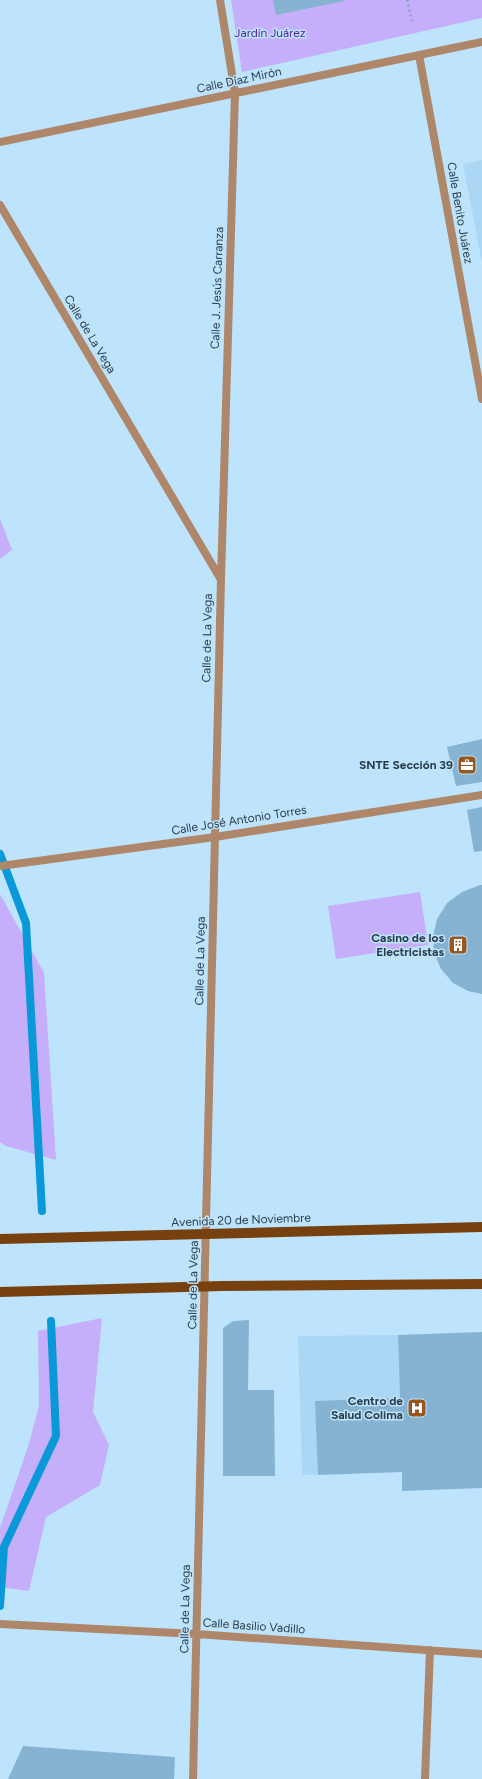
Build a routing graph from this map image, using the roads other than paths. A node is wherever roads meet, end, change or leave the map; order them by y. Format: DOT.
graph roads {
  1 [pos="220,0"];
  2 [pos="482,42"];
  3 [pos="419,55"];
  4 [pos="235,93"];
  5 [pos="0,142"];
  6 [pos="0,205"];
  7 [pos="482,399"];
  8 [pos="221,579"];
  9 [pos="482,795"];
  10 [pos="215,837"];
  11 [pos="0,866"];
  12 [pos="482,1227"];
  13 [pos="206,1234"];
  14 [pos="0,1239"];
  15 [pos="482,1284"];
  16 [pos="205,1287"];
  17 [pos="0,1292"];
  18 [pos="0,1624"];
  19 [pos="196,1634"];
  20 [pos="430,1650"];
  21 [pos="482,1654"];
  22 [pos="193,1779"];
  23 [pos="425,1779"];
  1 -- 4 [label="street, Calle J. Jesús Carranza"];
  2 -- 3 [label="street, Calle Díaz Mirón"];
  3 -- 4 [label="street, Calle Díaz Mirón"];
  3 -- 7 [label="street, Calle Benito Juárez"];
  4 -- 5 [label="street, Calle Díaz Mirón"];
  4 -- 8 [label="street, Calle J. Jesús Carranza"];
  6 -- 8 [label="street, Calle de La Vega"];
  8 -- 10 [label="street, Calle de La Vega"];
  9 -- 10 [label="street, Calle José Antonio Torres"];
  10 -- 11 [label="street, Calle José Antonio Torres"];
  10 -- 13 [label="street, Calle de La Vega"];
  12 -- 13 [label="main road, Avenida 20 de Noviembre"];
  13 -- 14 [label="main road, Avenida 20 de Noviembre"];
  13 -- 16 [label="street, Calle de La Vega"];
  15 -- 16 [label="main road"];
  16 -- 17 [label="main road"];
  16 -- 19 [label="street, Calle de La Vega"];
  18 -- 19 [label="street, Calle Basilio Vadillo"];
  19 -- 20 [label="street, Calle Basilio Vadillo"];
  19 -- 22 [label="street, Calle de La Vega"];
  20 -- 21 [label="street, Calle Basilio Vadillo"];
  20 -- 23 [label="street"];
}
